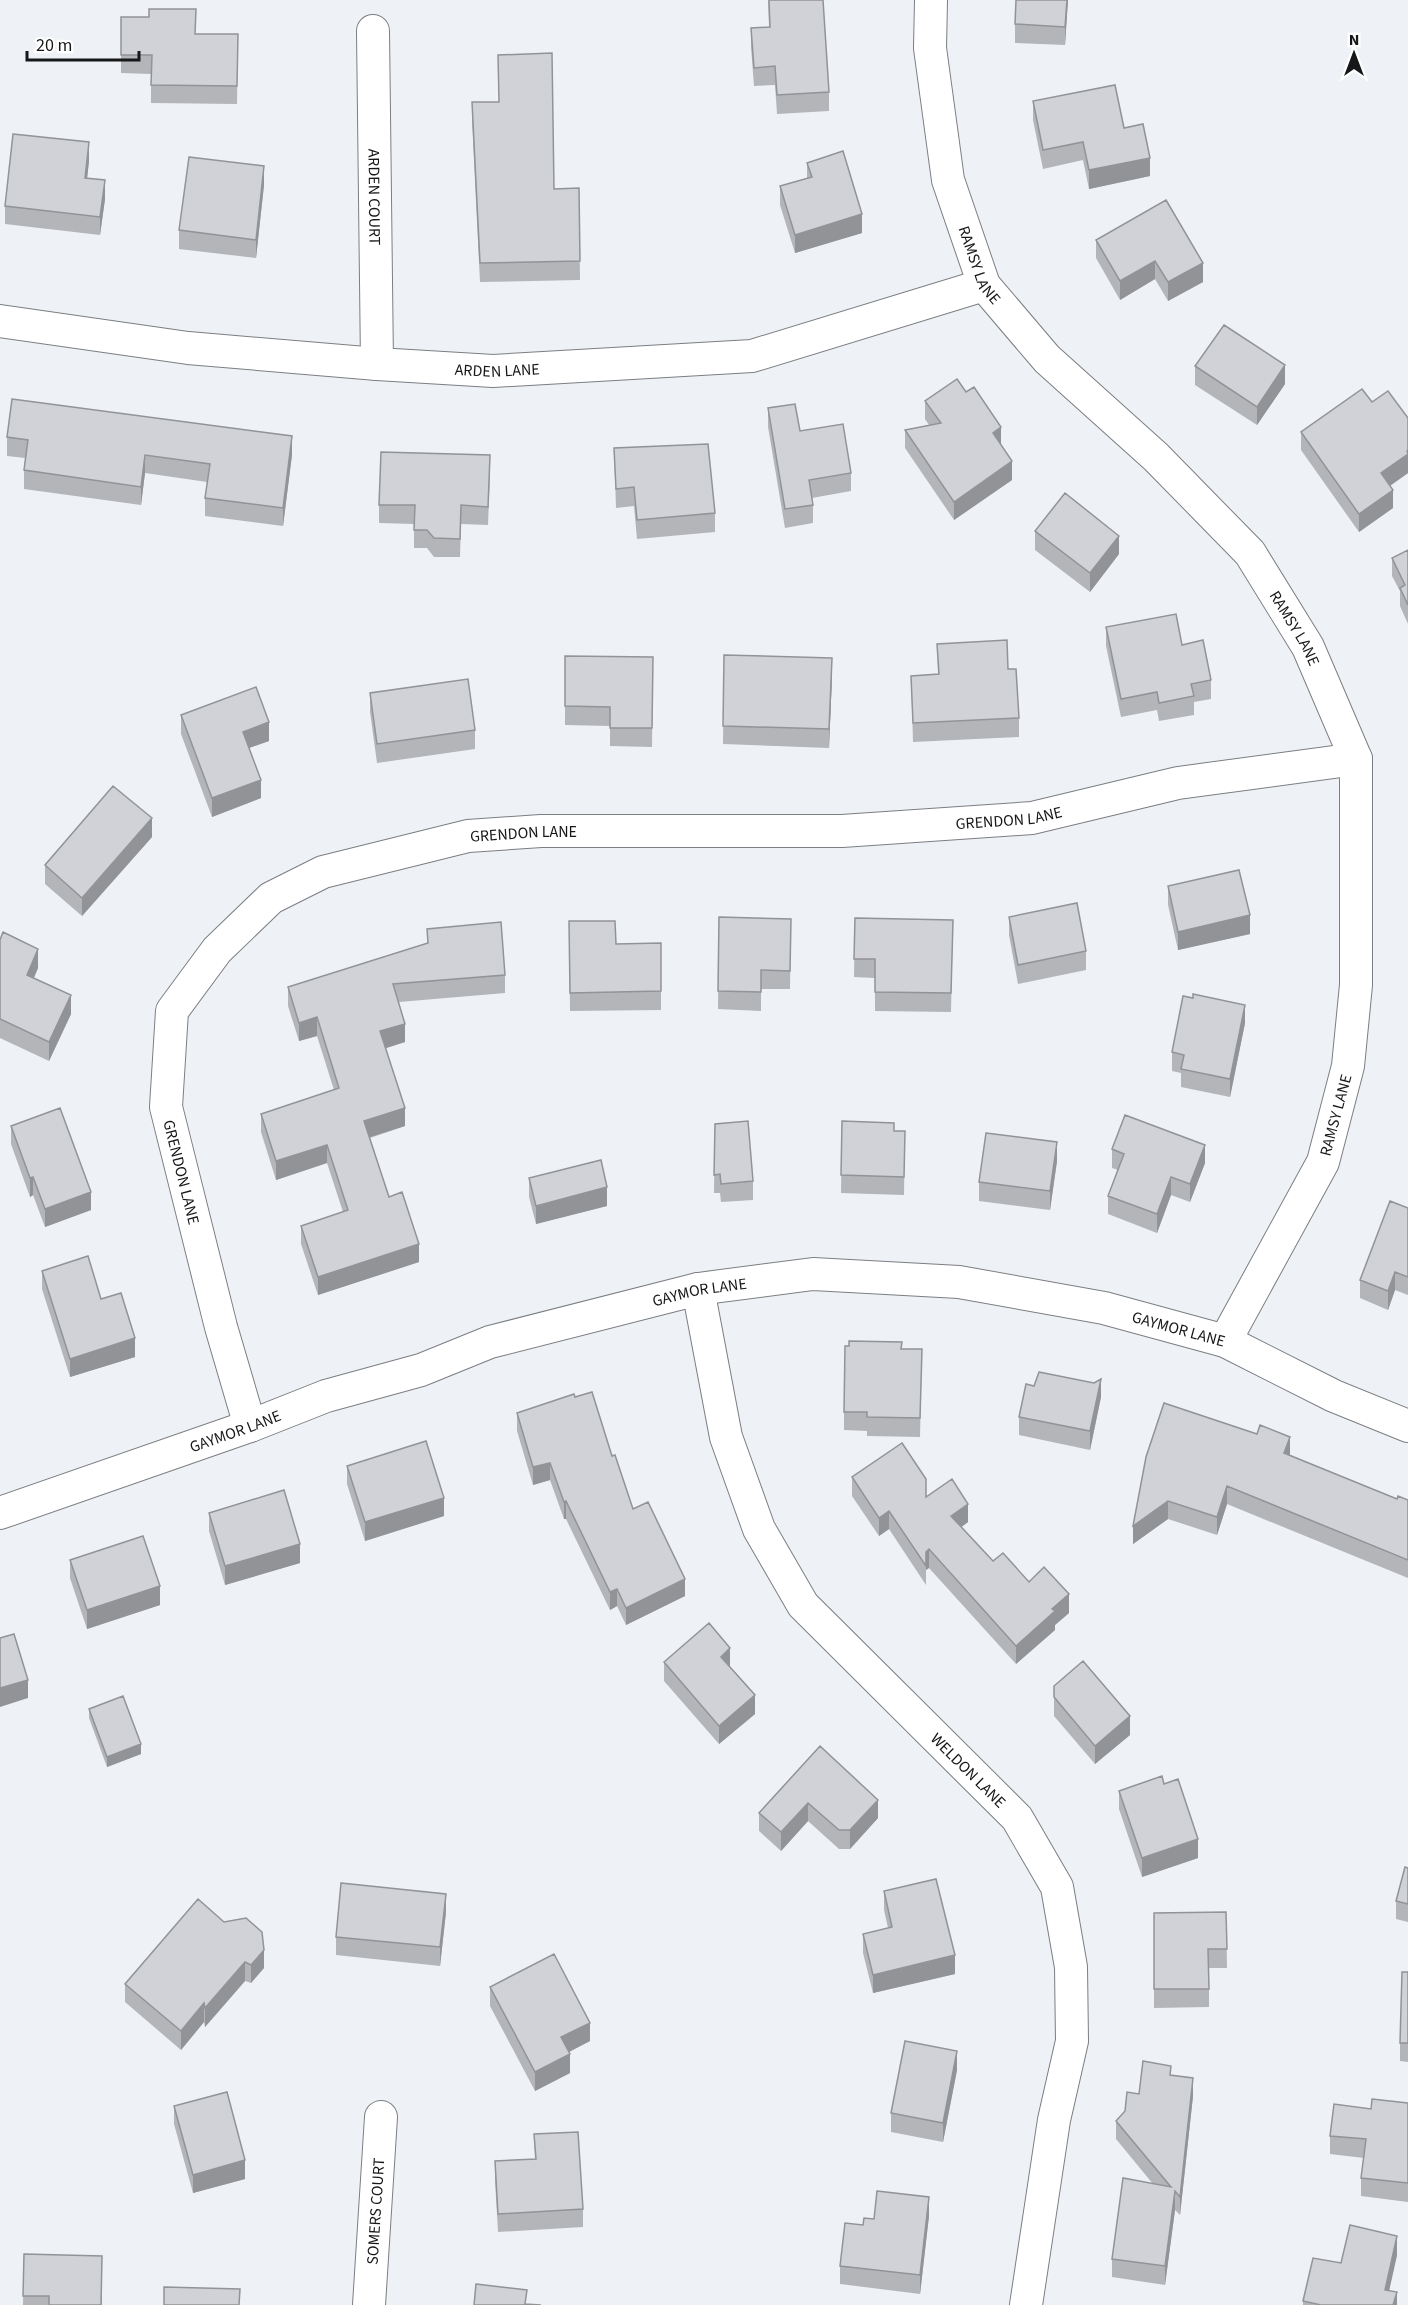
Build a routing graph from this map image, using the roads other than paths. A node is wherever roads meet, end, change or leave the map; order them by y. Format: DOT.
graph roads {
  1 [pos="931,0"];
  2 [pos="373,31"];
  3 [pos="984,285"];
  4 [pos="0,321"];
  5 [pos="377,364"];
  6 [pos="1356,759"];
  7 [pos="698,1289"];
  8 [pos="1225,1341"];
  9 [pos="250,1426"];
  10 [pos="1408,1426"];
  11 [pos="0,1513"];
  12 [pos="381,2117"];
  13 [pos="369,2305"];
  14 [pos="1026,2305"];
  1 -- 3 [label="street, RAMSY LANE"];
  2 -- 5 [label="street, ARDEN COURT"];
  3 -- 5 [label="street, ARDEN LANE"];
  3 -- 6 [label="street, RAMSY LANE"];
  4 -- 5 [label="street, ARDEN LANE"];
  6 -- 8 [label="street, RAMSY LANE"];
  6 -- 9 [label="street, GRENDON LANE"];
  7 -- 8 [label="street, GAYMOR LANE"];
  7 -- 9 [label="street, GAYMOR LANE"];
  7 -- 14 [label="street, WELDON LANE"];
  8 -- 10 [label="street, GAYMOR LANE"];
  9 -- 11 [label="street, GAYMOR LANE"];
  12 -- 13 [label="street, SOMERS COURT"];
}
